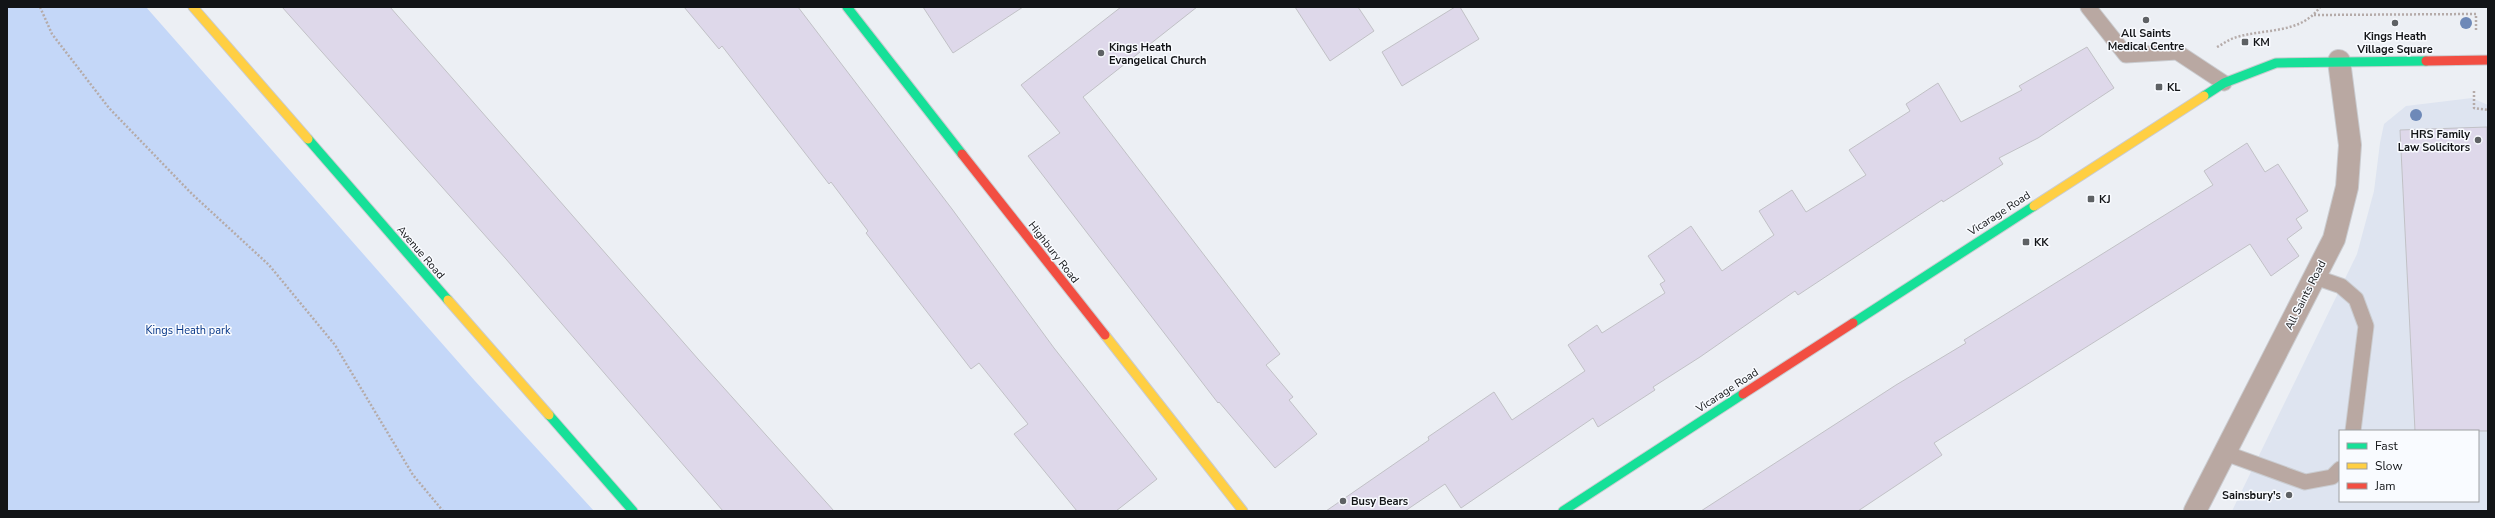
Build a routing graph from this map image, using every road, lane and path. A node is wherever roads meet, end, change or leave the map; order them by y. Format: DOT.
graph roads {
  1 [pos="40,7"];
  2 [pos="193,7"];
  3 [pos="847,7"];
  4 [pos="2088,7"];
  5 [pos="2320,7"];
  6 [pos="2488,60"];
  7 [pos="2191,61"];
  8 [pos="2339,61"];
  9 [pos="2224,83"];
  10 [pos="2315,277"];
  11 [pos="2353,430"];
  12 [pos="2225,453"];
  13 [pos="2339,470"];
  14 [pos="443,511"];
  15 [pos="633,511"];
  16 [pos="1243,511"];
  17 [pos="1563,511"];
  18 [pos="2195,511"];
  1 -- 14 [label="path"];
  2 -- 15 [label="street, Avenue Road"];
  3 -- 16 [label="street, Highbury Road"];
  4 -- 7 [label="lane"];
  5 -- 7 [label="path"];
  6 -- 8 [label="street, Vicarage Road"];
  7 -- 9 [label="lane"];
  8 -- 9 [label="street, Vicarage Road"];
  8 -- 10 [label="street, All Saints Road"];
  9 -- 17 [label="street, Vicarage Road"];
  10 -- 11 [label="lane"];
  10 -- 12 [label="street, All Saints Road"];
  12 -- 13 [label="lane"];
  12 -- 18 [label="street, All Saints Road"];
}
